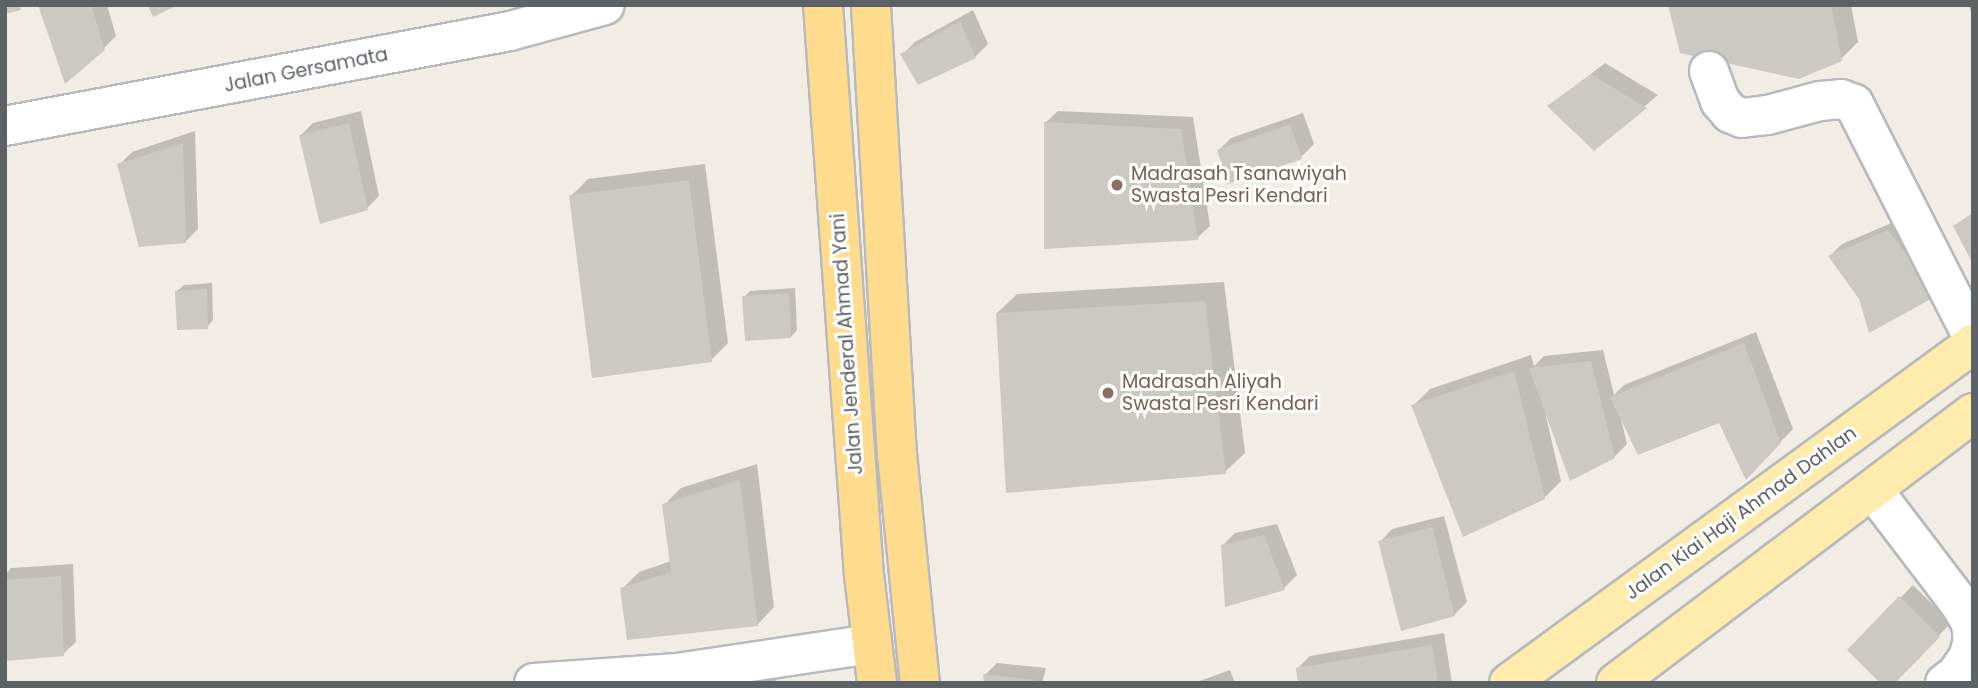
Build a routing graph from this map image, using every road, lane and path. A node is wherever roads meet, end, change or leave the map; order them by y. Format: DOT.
graph roads {
  1 [pos="605,5"];
  2 [pos="823,5"];
  3 [pos="871,5"];
  4 [pos="1709,71"];
  5 [pos="5,126"];
  6 [pos="1973,338"];
  7 [pos="1973,344"];
  8 [pos="1973,413"];
  9 [pos="1873,490"];
  10 [pos="1973,641"];
  11 [pos="871,644"];
  12 [pos="534,683"];
  13 [pos="877,683"];
  14 [pos="920,683"];
  15 [pos="1509,683"];
  16 [pos="1616,683"];
  17 [pos="1945,683"];
  1 -- 5 [label="street, Jalan Gersamata"];
  2 -- 11 [label="highway, Jalan Jenderal Ahmad Yani"];
  3 -- 14 [label="highway"];
  4 -- 6 [label="street"];
  7 -- 15 [label="main road, Jalan Kiai Haji Ahmad Dahlan"];
  8 -- 9 [label="main road"];
  9 -- 10 [label="street"];
  9 -- 16 [label="main road"];
  10 -- 17 [label="street"];
  11 -- 12 [label="street"];
  11 -- 13 [label="highway, Jalan Jenderal Ahmad Yani"];
}
